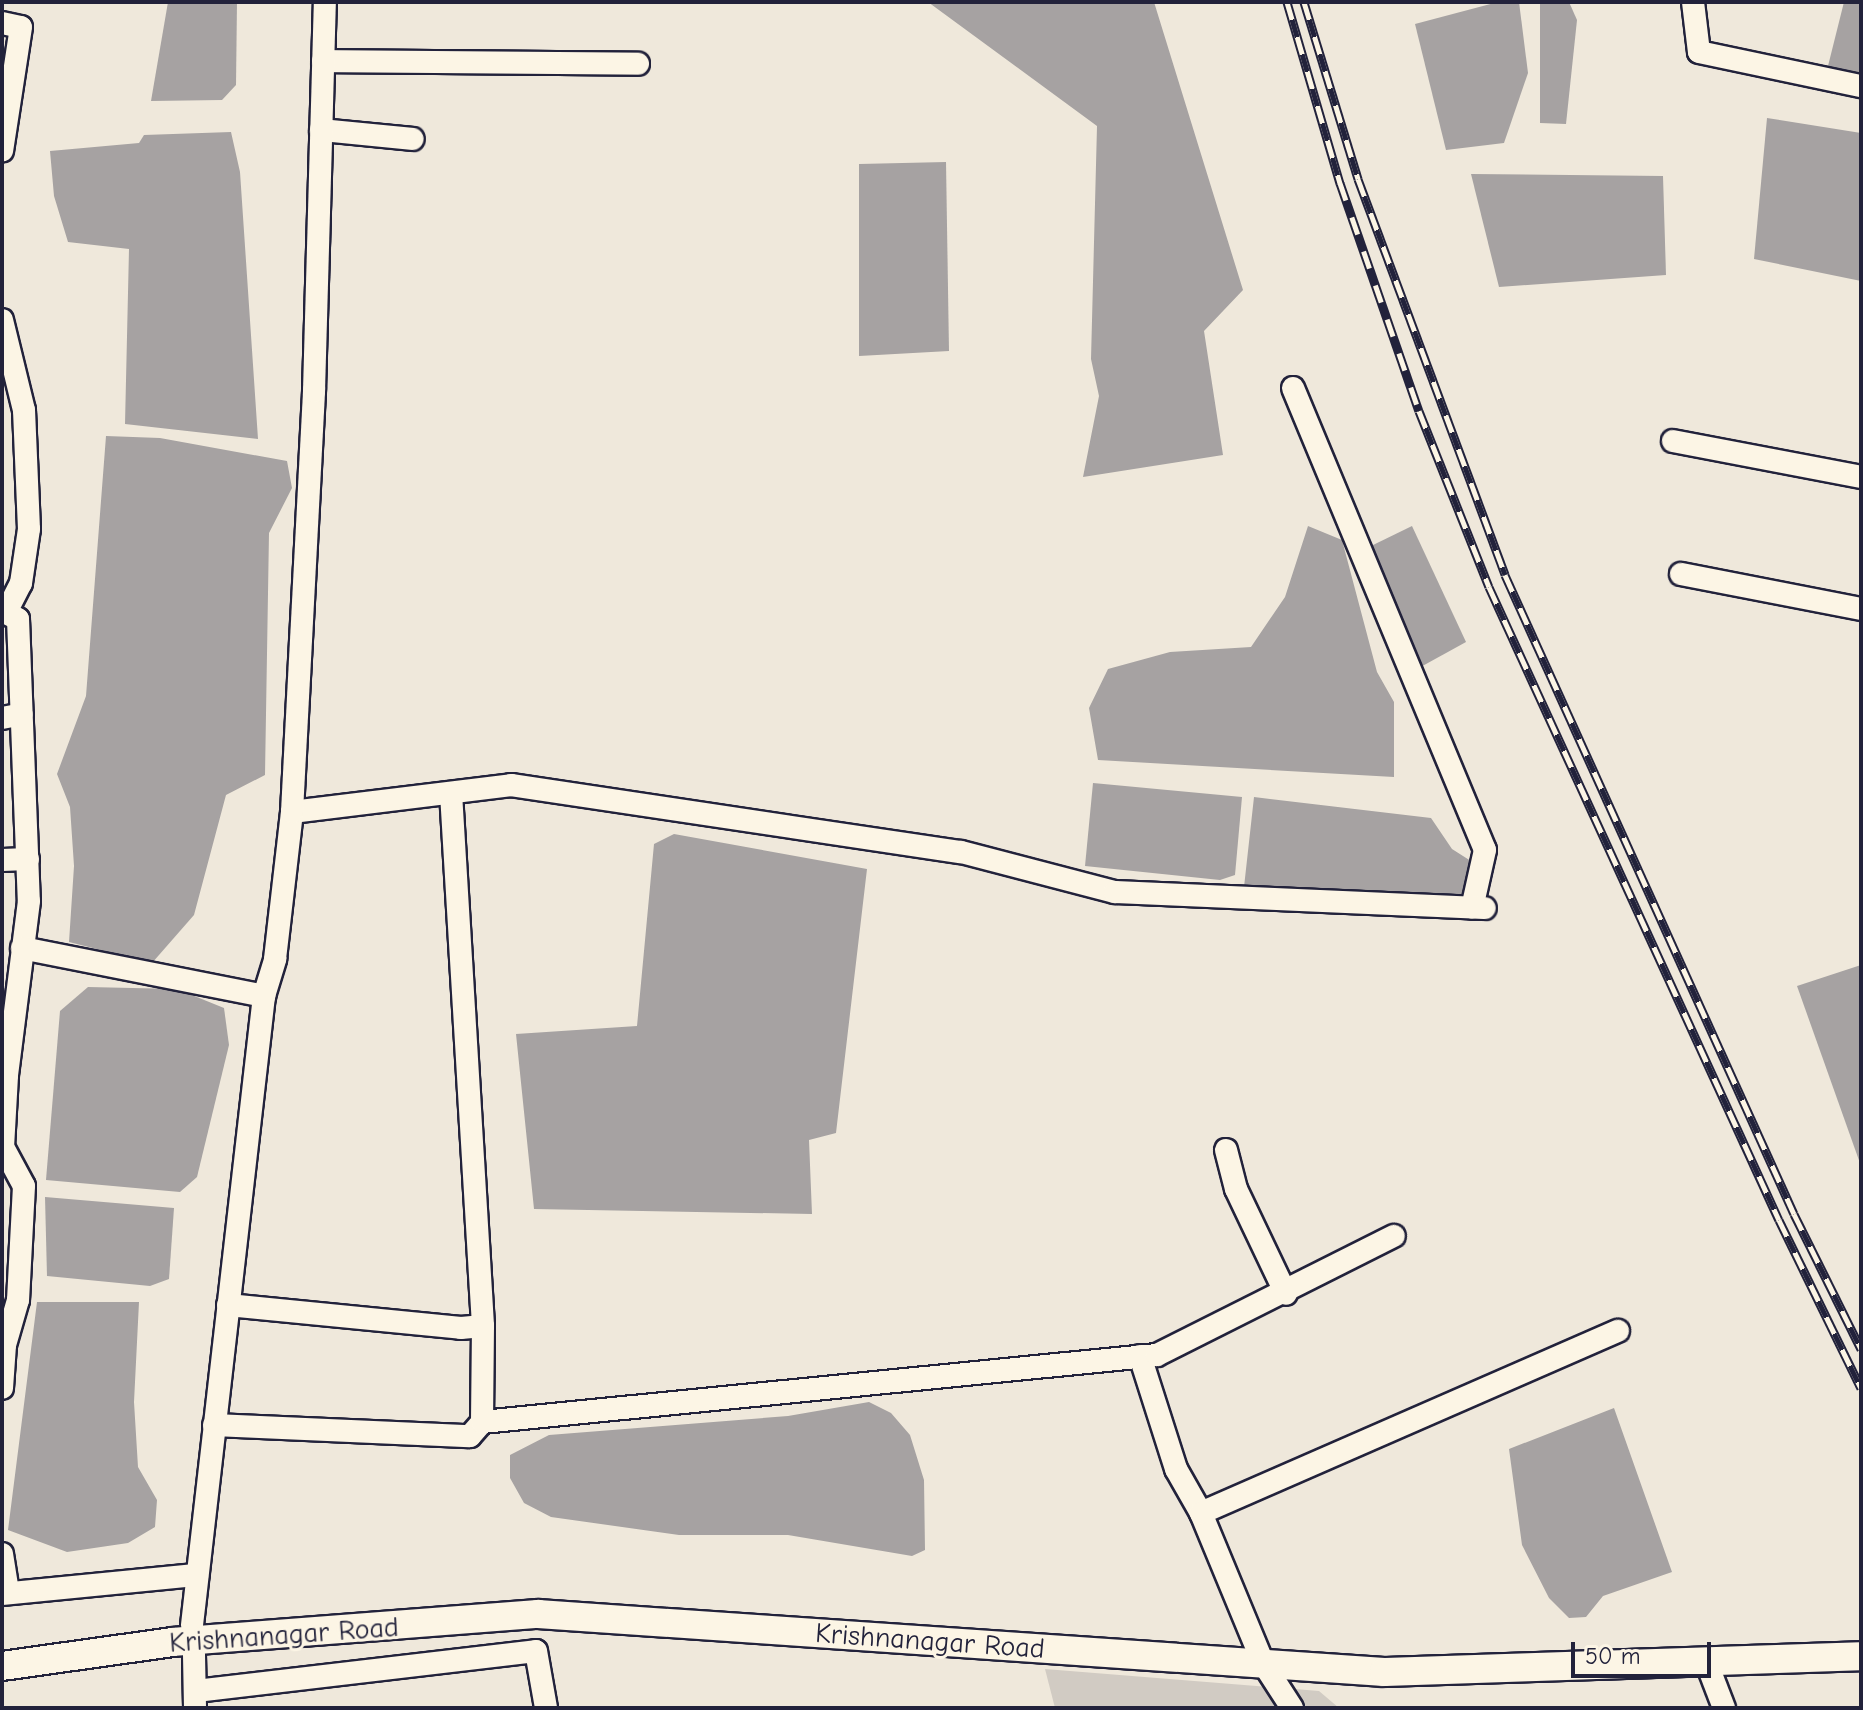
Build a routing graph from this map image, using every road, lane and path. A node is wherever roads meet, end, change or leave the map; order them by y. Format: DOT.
graph roads {
  1 [pos="325,2"];
  2 [pos="1693,2"];
  3 [pos="2,23"];
  4 [pos="323,61"];
  5 [pos="638,64"];
  6 [pos="1861,86"];
  7 [pos="321,130"];
  8 [pos="413,139"];
  9 [pos="2,151"];
  10 [pos="2,320"];
  11 [pos="1293,388"];
  12 [pos="1673,441"];
  13 [pos="1861,477"];
  14 [pos="1681,574"];
  15 [pos="1861,609"];
  16 [pos="5,611"];
  17 [pos="12,716"];
  18 [pos="451,793"];
  19 [pos="292,812"];
  20 [pos="28,859"];
  21 [pos="2,860"];
  22 [pos="22,948"];
  23 [pos="264,996"];
  24 [pos="8,1011"];
  25 [pos="3,1147"];
  26 [pos="1226,1150"];
  27 [pos="1394,1236"];
  28 [pos="1286,1294"];
  29 [pos="228,1305"];
  30 [pos="483,1326"];
  31 [pos="1618,1331"];
  32 [pos="4,1345"];
  33 [pos="1140,1356"];
  34 [pos="2,1388"];
  35 [pos="482,1422"];
  36 [pos="214,1425"];
  37 [pos="1201,1513"];
  38 [pos="2,1554"];
  39 [pos="197,1575"];
  40 [pos="5,1593"];
  41 [pos="192,1625"];
  42 [pos="194,1655"];
  43 [pos="1861,1656"];
  44 [pos="1706,1661"];
  45 [pos="1267,1664"];
  46 [pos="2,1666"];
  47 [pos="195,1700"];
  48 [pos="546,1708"];
  49 [pos="1292,1708"];
  50 [pos="1724,1708"];
  1 -- 4 [label="street"];
  2 -- 6 [label="street"];
  3 -- 9 [label="street"];
  4 -- 5 [label="street"];
  4 -- 7 [label="street"];
  7 -- 8 [label="street"];
  7 -- 19 [label="street"];
  10 -- 16 [label="street"];
  11 -- 18 [label="street"];
  12 -- 13 [label="street"];
  14 -- 15 [label="street"];
  16 -- 17 [label="street"];
  17 -- 20 [label="street"];
  18 -- 19 [label="street"];
  18 -- 30 [label="street"];
  19 -- 23 [label="street"];
  20 -- 21 [label="street"];
  20 -- 22 [label="street"];
  22 -- 23 [label="street"];
  22 -- 24 [label="street"];
  23 -- 29 [label="street"];
  24 -- 25 [label="street"];
  25 -- 32 [label="street"];
  26 -- 28 [label="street"];
  27 -- 28 [label="street"];
  28 -- 33 [label="street"];
  29 -- 30 [label="street"];
  29 -- 36 [label="street"];
  30 -- 35 [label="street"];
  31 -- 37 [label="street"];
  32 -- 34 [label="street"];
  33 -- 35 [label="street"];
  33 -- 37 [label="street"];
  35 -- 36 [label="street"];
  36 -- 39 [label="street"];
  37 -- 45 [label="street"];
  38 -- 40 [label="street"];
  39 -- 40 [label="street"];
  39 -- 41 [label="street"];
  42 -- 47 [label="street"];
  43 -- 44 [label="main road, Krishnanagar Road"];
  44 -- 45 [label="main road, Krishnanagar Road"];
  44 -- 50 [label="street"];
  45 -- 46 [label="main road, Krishnanagar Road"];
  45 -- 49 [label="street"];
  47 -- 48 [label="street"];
}
